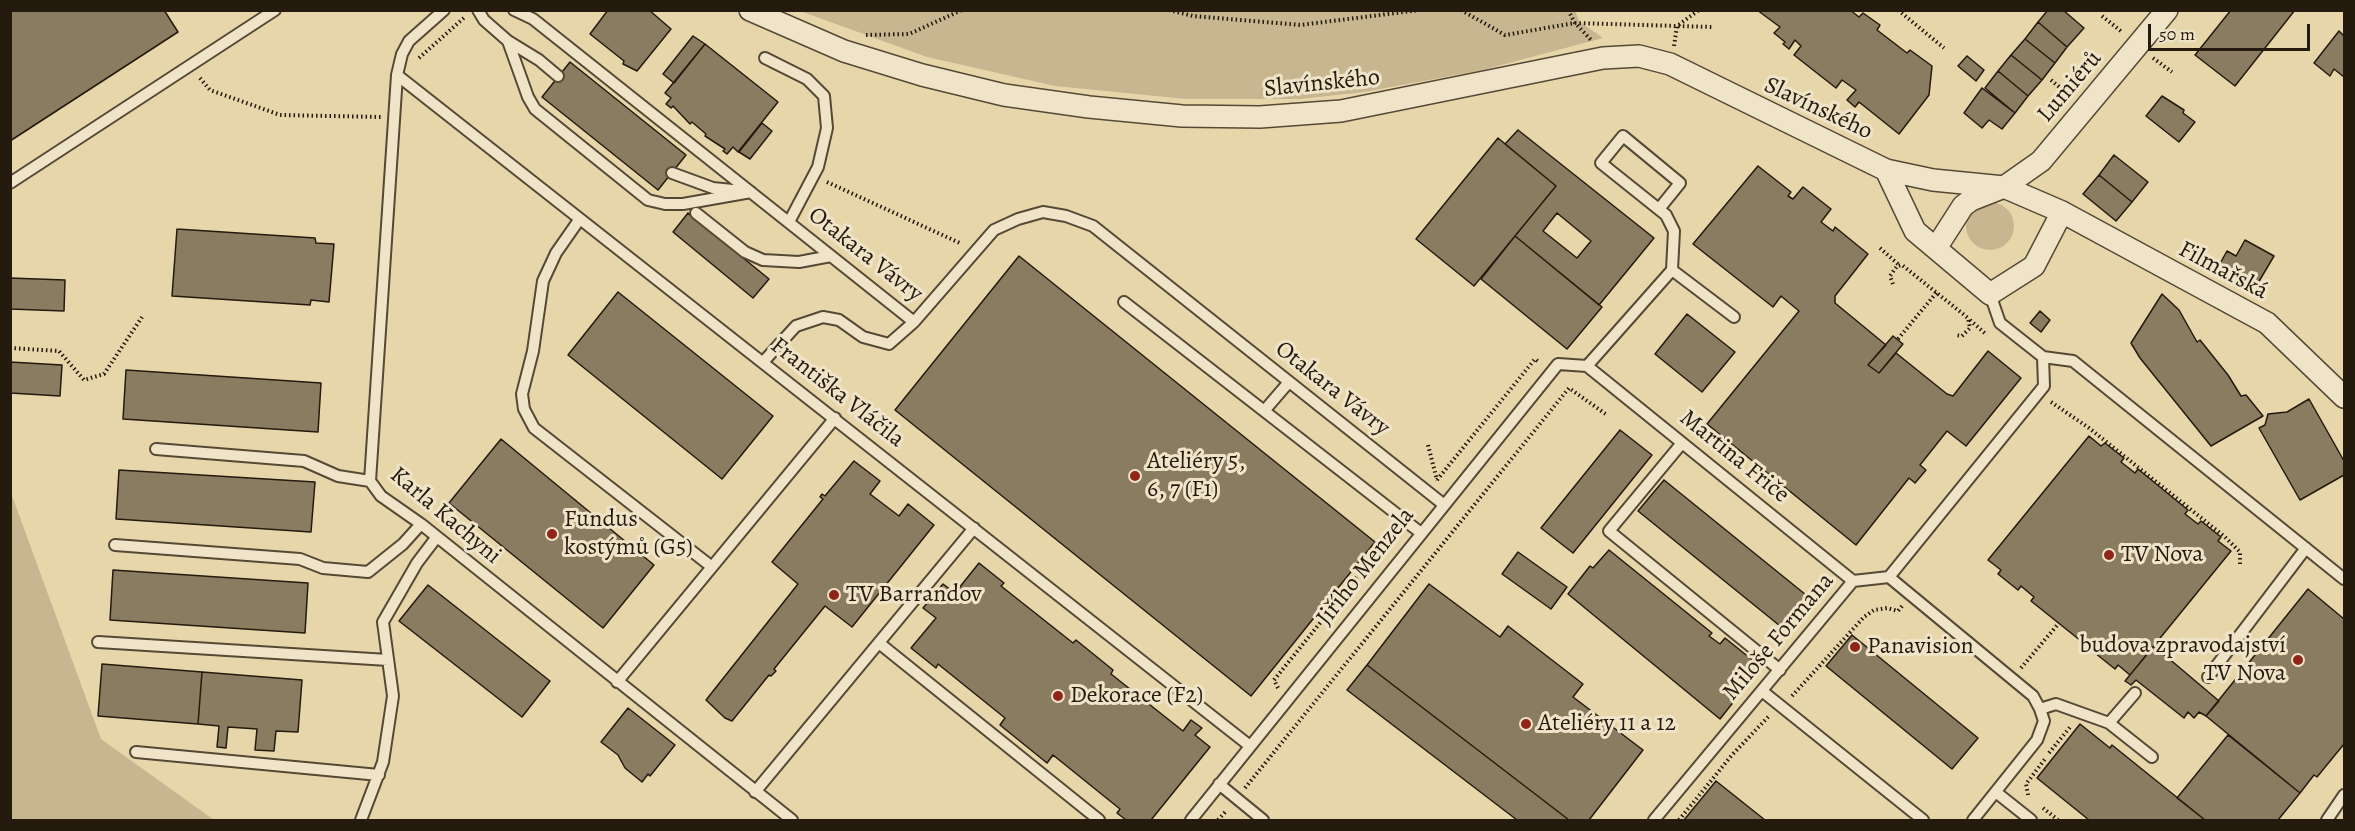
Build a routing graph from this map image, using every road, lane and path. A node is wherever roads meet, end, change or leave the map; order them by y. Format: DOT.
graph roads {
  1 [pos="275,10"];
  2 [pos="444,10"];
  3 [pos="514,10"];
  4 [pos="750,10"];
  5 [pos="962,10"];
  6 [pos="1169,10"];
  7 [pos="1419,10"];
  8 [pos="1461,10"];
  9 [pos="1568,10"];
  10 [pos="1699,10"];
  11 [pos="1898,10"];
  12 [pos="2167,10"];
  13 [pos="474,12"];
  14 [pos="1575,23"];
  15 [pos="1677,26"];
  16 [pos="1712,27"];
  17 [pos="508,41"];
  18 [pos="1944,48"];
  19 [pos="844,51"];
  20 [pos="765,58"];
  21 [pos="1670,64"];
  22 [pos="189,66"];
  23 [pos="397,75"];
  24 [pos="558,76"];
  25 [pos="2051,80"];
  26 [pos="2071,98"];
  27 [pos="394,117"];
  28 [pos="1886,170"];
  29 [pos="672,172"];
  30 [pos="813,175"];
  31 [pos="10,183"];
  32 [pos="2004,187"];
  33 [pos="751,192"];
  34 [pos="1659,209"];
  35 [pos="2062,212"];
  36 [pos="696,213"];
  37 [pos="579,220"];
  38 [pos="789,222"];
  39 [pos="1880,248"];
  40 [pos="1936,248"];
  41 [pos="977,250"];
  42 [pos="831,256"];
  43 [pos="1900,265"];
  44 [pos="1672,270"];
  45 [pos="1893,284"];
  46 [pos="1936,292"];
  47 [pos="1990,294"];
  48 [pos="1124,302"];
  49 [pos="142,317"];
  50 [pos="1734,317"];
  51 [pos="1970,320"];
  52 [pos="915,322"];
  53 [pos="1955,335"];
  54 [pos="1987,335"];
  55 [pos="1898,339"];
  56 [pos="10,348"];
  57 [pos="2043,357"];
  58 [pos="1535,359"];
  59 [pos="764,362"];
  60 [pos="1587,366"];
  61 [pos="1289,381"];
  62 [pos="2055,395"];
  63 [pos="2344,397"];
  64 [pos="2050,401"];
  65 [pos="1264,411"];
  66 [pos="2043,411"];
  67 [pos="1607,415"];
  68 [pos="835,418"];
  69 [pos="1682,443"];
  70 [pos="1428,445"];
  71 [pos="156,449"];
  72 [pos="370,481"];
  73 [pos="1443,504"];
  74 [pos="421,524"];
  75 [pos="974,528"];
  76 [pos="1420,533"];
  77 [pos="436,538"];
  78 [pos="115,545"];
  79 [pos="2306,548"];
  80 [pos="1377,552"];
  81 [pos="2240,564"];
  82 [pos="712,567"];
  83 [pos="1356,577"];
  84 [pos="1888,577"];
  85 [pos="2344,579"];
  86 [pos="1853,581"];
  87 [pos="2059,623"];
  88 [pos="98,642"];
  89 [pos="879,643"];
  90 [pos="388,660"];
  91 [pos="1780,670"];
  92 [pos="2019,671"];
  93 [pos="2208,677"];
  94 [pos="617,682"];
  95 [pos="1762,691"];
  96 [pos="2135,693"];
  97 [pos="2040,709"];
  98 [pos="2080,714"];
  99 [pos="2109,723"];
  100 [pos="1250,746"];
  101 [pos="136,752"];
  102 [pos="2152,757"];
  103 [pos="379,776"];
  104 [pos="1219,784"];
  105 [pos="755,792"];
  106 [pos="1997,792"];
  107 [pos="2344,795"];
  108 [pos="1236,798"];
  109 [pos="361,820"];
  110 [pos="792,820"];
  111 [pos="1099,820"];
  112 [pos="1191,820"];
  113 [pos="1218,820"];
  114 [pos="1263,820"];
  115 [pos="1654,820"];
  116 [pos="1923,820"];
  117 [pos="1973,820"];
  118 [pos="2031,820"];
  119 [pos="2058,820"];
  120 [pos="2327,820"];
  1 -- 22 [label="lane"];
  2 -- 23 [label="lane, Karla Kachyni"];
  3 -- 33 [label="lane, Otakara Vávry"];
  4 -- 19 [label="street, Slavínského"];
  5 -- 19 [label="path"];
  6 -- 7 [label="path"];
  8 -- 14 [label="path"];
  9 -- 14 [label="path"];
  10 -- 15 [label="path"];
  11 -- 18 [label="path"];
  12 -- 32 [label="street, Lumiérů"];
  13 -- 17 [label="lane"];
  13 -- 23 [label="path"];
  14 -- 15 [label="path"];
  15 -- 16 [label="path"];
  15 -- 21 [label="path"];
  17 -- 24 [label="lane"];
  17 -- 33 [label="lane"];
  19 -- 21 [label="street, Slavínského"];
  20 -- 30 [label="lane"];
  21 -- 28 [label="street, Slavínského"];
  22 -- 27 [label="path"];
  22 -- 31 [label="lane"];
  23 -- 27 [label="lane, Karla Kachyni"];
  23 -- 37 [label="lane, Františka Vláčila"];
  25 -- 26 [label="path"];
  27 -- 72 [label="lane, Karla Kachyni"];
  28 -- 32 [label="street, Slavínského"];
  28 -- 40 [label="street"];
  29 -- 33 [label="lane"];
  30 -- 38 [label="lane"];
  30 -- 41 [label="path"];
  32 -- 35 [label="street, Filmařská"];
  32 -- 40 [label="street, Lumiérů"];
  33 -- 38 [label="lane, Otakara Vávry"];
  34 -- 34 [label="lane"];
  34 -- 44 [label="lane"];
  35 -- 47 [label="street"];
  35 -- 63 [label="street, Filmařská"];
  36 -- 42 [label="lane"];
  37 -- 59 [label="lane, Františka Vláčila"];
  37 -- 82 [label="lane"];
  38 -- 42 [label="lane, Otakara Vávry"];
  39 -- 43 [label="path"];
  40 -- 47 [label="street"];
  41 -- 52 [label="lane, Otakara Vávry"];
  41 -- 61 [label="lane, Otakara Vávry"];
  42 -- 52 [label="lane, Otakara Vávry"];
  43 -- 45 [label="path"];
  43 -- 46 [label="path"];
  44 -- 50 [label="lane"];
  44 -- 60 [label="lane"];
  46 -- 51 [label="path"];
  46 -- 55 [label="path"];
  47 -- 57 [label="lane"];
  48 -- 65 [label="lane"];
  49 -- 56 [label="path"];
  51 -- 53 [label="path"];
  51 -- 54 [label="path"];
  52 -- 59 [label="lane"];
  57 -- 79 [label="lane"];
  57 -- 84 [label="lane"];
  58 -- 70 [label="path"];
  59 -- 68 [label="lane, Františka Vláčila"];
  60 -- 69 [label="lane, Martina Friče"];
  60 -- 73 [label="lane, Jiřího Menzela"];
  61 -- 65 [label="lane"];
  61 -- 73 [label="lane, Otakara Vávry"];
  62 -- 64 [label="path"];
  64 -- 66 [label="path"];
  64 -- 81 [label="path"];
  65 -- 76 [label="lane"];
  67 -- 108 [label="path"];
  68 -- 75 [label="lane, Františka Vláčila"];
  68 -- 82 [label="lane"];
  69 -- 86 [label="lane, Martina Friče"];
  69 -- 91 [label="lane"];
  71 -- 72 [label="lane"];
  72 -- 74 [label="lane, Karla Kachyni"];
  73 -- 76 [label="lane, Jiřího Menzela"];
  74 -- 77 [label="lane, Karla Kachyni"];
  74 -- 78 [label="lane"];
  75 -- 89 [label="lane"];
  75 -- 100 [label="lane, Františka Vláčila"];
  76 -- 100 [label="lane, Jiřího Menzela"];
  77 -- 90 [label="lane"];
  77 -- 94 [label="lane, Karla Kachyni"];
  79 -- 85 [label="lane"];
  79 -- 93 [label="lane"];
  80 -- 83 [label="path"];
  82 -- 94 [label="lane"];
  84 -- 86 [label="lane, Miloše Formana"];
  84 -- 97 [label="lane"];
  86 -- 91 [label="lane, Miloše Formana"];
  87 -- 92 [label="path"];
  88 -- 90 [label="lane"];
  89 -- 105 [label="lane"];
  89 -- 111 [label="lane"];
  90 -- 103 [label="lane"];
  91 -- 95 [label="lane, Miloše Formana"];
  94 -- 105 [label="lane, Karla Kachyni"];
  95 -- 115 [label="lane, Miloše Formana"];
  95 -- 116 [label="lane"];
  96 -- 99 [label="lane"];
  97 -- 98 [label="lane"];
  97 -- 106 [label="lane"];
  98 -- 99 [label="lane"];
  98 -- 119 [label="path"];
  99 -- 102 [label="lane"];
  100 -- 104 [label="lane, Jiřího Menzela"];
  101 -- 103 [label="lane"];
  103 -- 109 [label="lane"];
  104 -- 108 [label="lane"];
  104 -- 112 [label="lane, Jiřího Menzela"];
  105 -- 110 [label="lane, Karla Kachyni"];
  106 -- 117 [label="lane"];
  106 -- 118 [label="lane"];
  107 -- 120 [label="lane"];
  108 -- 113 [label="path"];
  108 -- 114 [label="lane"];
}
